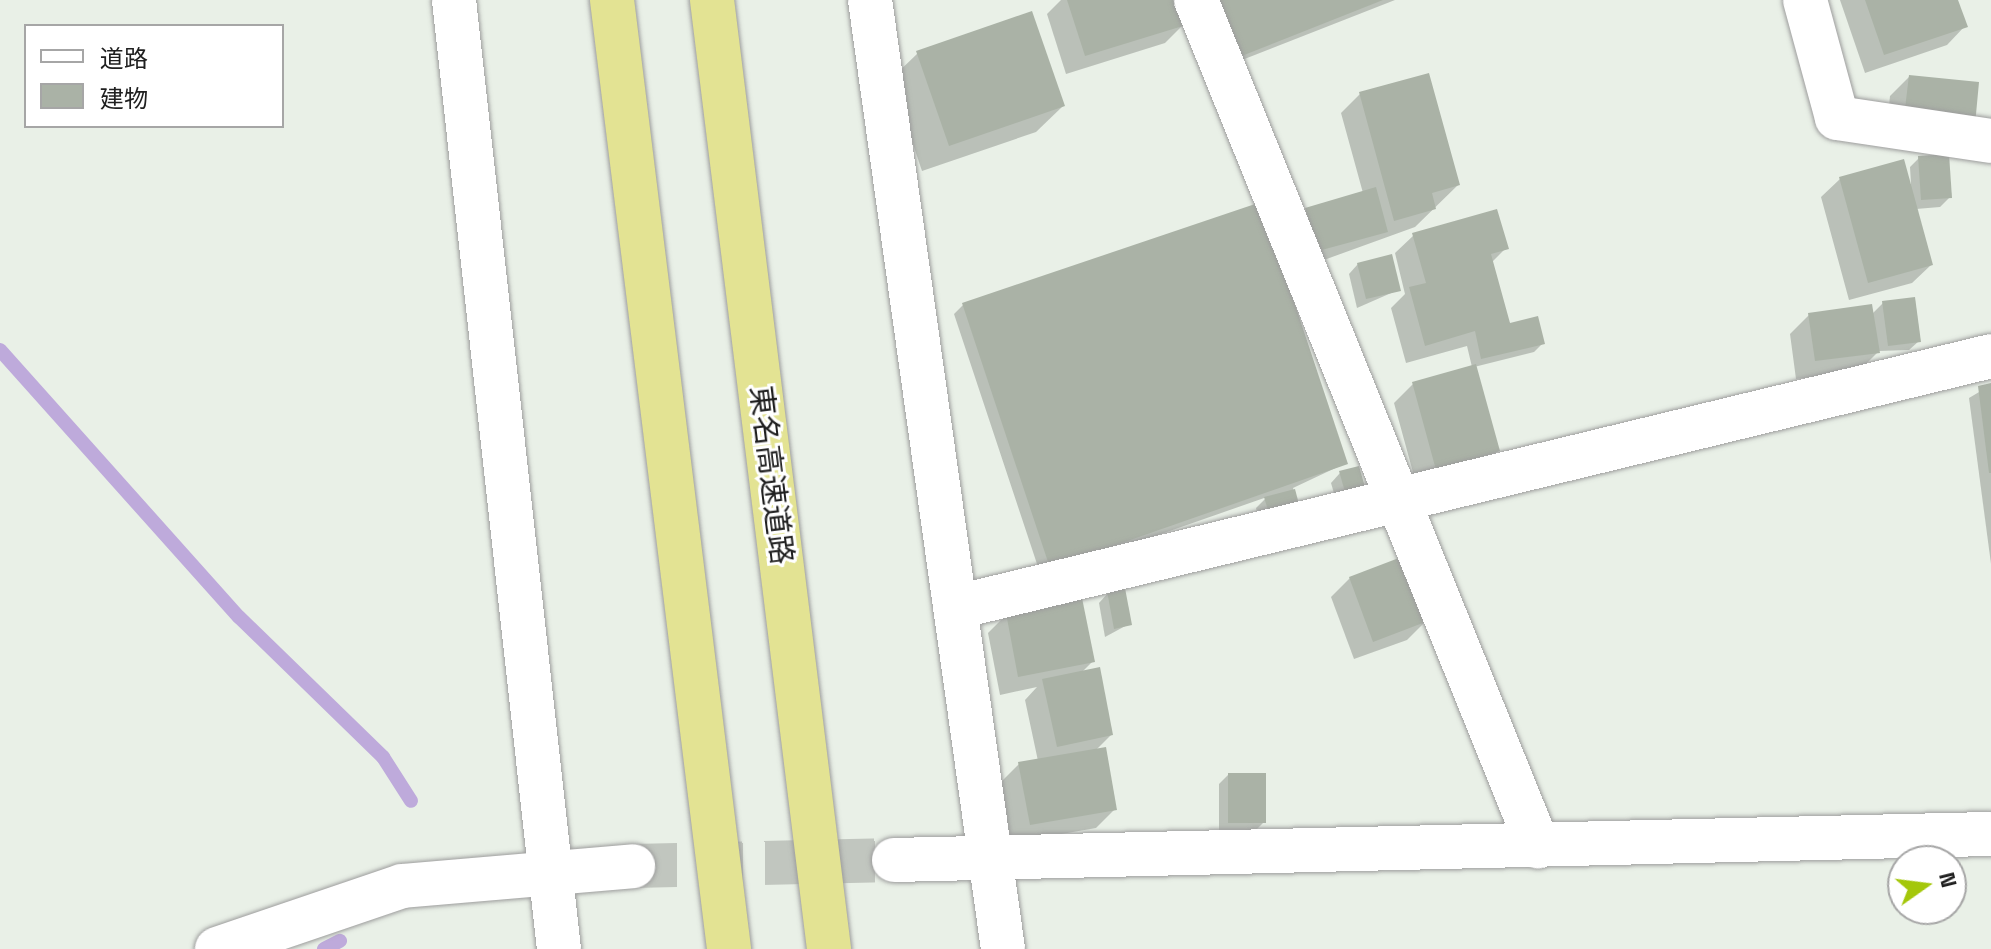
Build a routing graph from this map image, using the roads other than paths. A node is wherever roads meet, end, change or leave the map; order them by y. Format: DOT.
graph roads {
  1 [pos="454,0"];
  2 [pos="612,0"];
  3 [pos="712,0"];
  4 [pos="870,0"];
  5 [pos="1196,0"];
  6 [pos="1805,0"];
  7 [pos="1991,141"];
  8 [pos="1991,356"];
  9 [pos="1397,503"];
  10 [pos="957,607"];
  11 [pos="1991,834"];
  12 [pos="1538,846"];
  13 [pos="894,860"];
  14 [pos="987,862"];
  15 [pos="633,866"];
  16 [pos="550,869"];
  17 [pos="217,949"];
  18 [pos="559,949"];
  19 [pos="729,949"];
  20 [pos="829,949"];
  21 [pos="1003,949"];
  1 -- 16 [label="street"];
  2 -- 19 [label="highway"];
  3 -- 20 [label="highway, 東名高速道路"];
  4 -- 10 [label="street"];
  5 -- 9 [label="street"];
  6 -- 7 [label="street"];
  8 -- 9 [label="street"];
  9 -- 10 [label="street"];
  9 -- 12 [label="street"];
  10 -- 14 [label="street"];
  11 -- 12 [label="street"];
  12 -- 14 [label="street"];
  13 -- 14 [label="street"];
  14 -- 21 [label="street"];
  15 -- 16 [label="street"];
  16 -- 17 [label="street"];
  16 -- 18 [label="street"];
}
